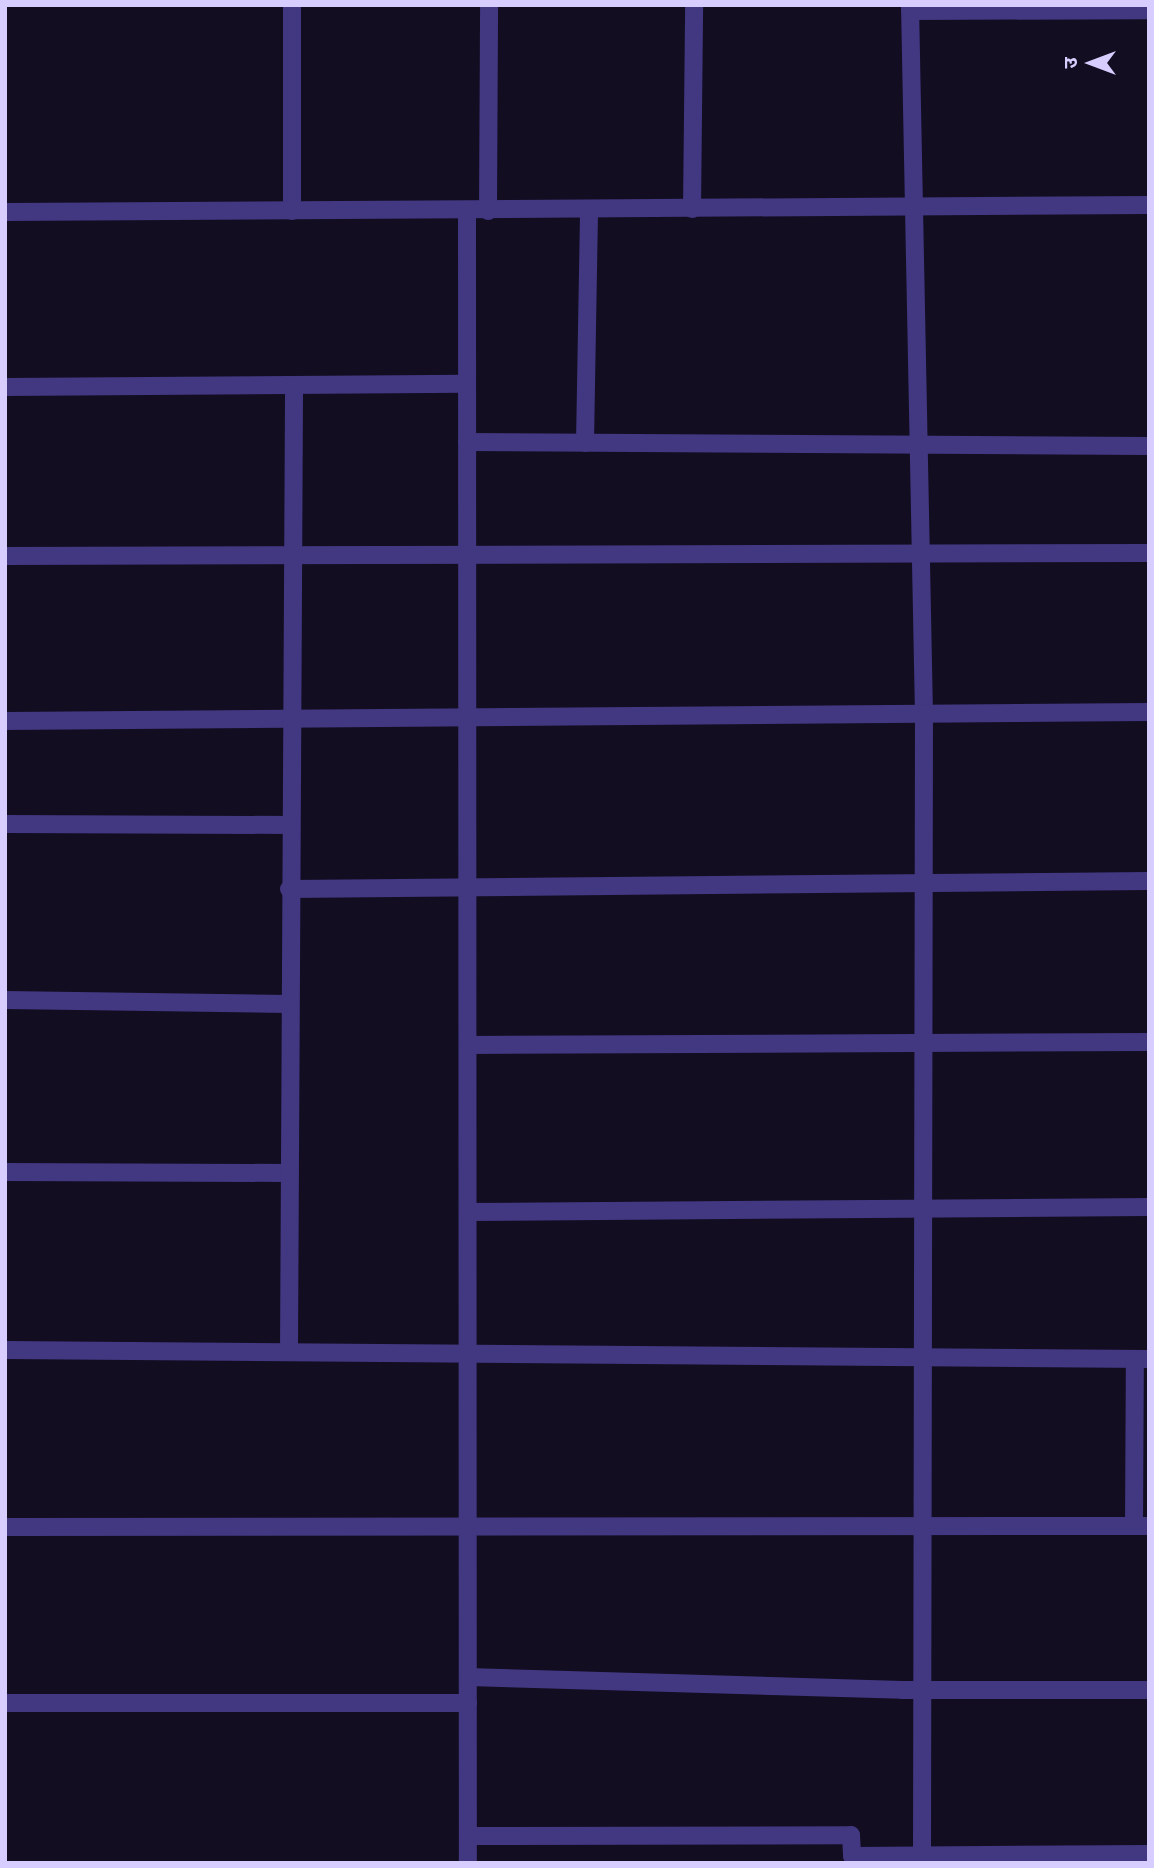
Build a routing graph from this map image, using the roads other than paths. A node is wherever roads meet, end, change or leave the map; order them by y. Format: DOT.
graph roads {
  1 [pos="292,5"];
  2 [pos="489,5"];
  3 [pos="694,5"];
  4 [pos="910,8"];
  5 [pos="1149,10"];
  6 [pos="1149,205"];
  7 [pos="915,207"];
  8 [pos="692,209"];
  9 [pos="589,210"];
  10 [pos="292,211"];
  11 [pos="467,211"];
  12 [pos="488,211"];
  13 [pos="5,212"];
  14 [pos="467,384"];
  15 [pos="294,385"];
  16 [pos="5,387"];
  17 [pos="467,442"];
  18 [pos="585,443"];
  19 [pos="920,445"];
  20 [pos="1149,446"];
  21 [pos="1149,553"];
  22 [pos="919,555"];
  23 [pos="5,556"];
  24 [pos="294,556"];
  25 [pos="467,557"];
  26 [pos="1149,712"];
  27 [pos="923,713"];
  28 [pos="468,716"];
  29 [pos="289,718"];
  30 [pos="5,721"];
  31 [pos="5,824"];
  32 [pos="289,825"];
  33 [pos="1149,881"];
  34 [pos="923,882"];
  35 [pos="468,884"];
  36 [pos="289,889"];
  37 [pos="5,1000"];
  38 [pos="288,1004"];
  39 [pos="1149,1042"];
  40 [pos="923,1043"];
  41 [pos="468,1045"];
  42 [pos="5,1172"];
  43 [pos="286,1173"];
  44 [pos="1149,1207"];
  45 [pos="923,1208"];
  46 [pos="468,1212"];
  47 [pos="5,1350"];
  48 [pos="289,1351"];
  49 [pos="469,1353"];
  50 [pos="920,1358"];
  51 [pos="1142,1359"];
  52 [pos="468,1525"];
  53 [pos="922,1525"];
  54 [pos="1141,1526"];
  55 [pos="5,1527"];
  56 [pos="468,1676"];
  57 [pos="921,1690"];
  58 [pos="1149,1690"];
  59 [pos="5,1703"];
  60 [pos="468,1703"];
  61 [pos="468,1836"];
  62 [pos="1149,1854"];
  63 [pos="922,1859"];
  64 [pos="468,1863"];
  1 -- 10 [label="street"];
  2 -- 12 [label="street"];
  3 -- 8 [label="street"];
  4 -- 5 [label="street"];
  4 -- 7 [label="street"];
  6 -- 7 [label="street"];
  7 -- 8 [label="street"];
  7 -- 19 [label="street"];
  8 -- 9 [label="street"];
  9 -- 12 [label="street"];
  9 -- 18 [label="street"];
  10 -- 11 [label="street"];
  10 -- 13 [label="street"];
  11 -- 12 [label="street"];
  11 -- 14 [label="street"];
  14 -- 15 [label="street"];
  14 -- 17 [label="street"];
  15 -- 16 [label="street"];
  15 -- 24 [label="street"];
  17 -- 18 [label="street"];
  17 -- 25 [label="street"];
  18 -- 19 [label="street"];
  19 -- 20 [label="street"];
  19 -- 22 [label="street"];
  21 -- 22 [label="street"];
  22 -- 25 [label="street"];
  22 -- 27 [label="street"];
  23 -- 24 [label="street"];
  24 -- 25 [label="street"];
  24 -- 29 [label="street"];
  25 -- 28 [label="street"];
  26 -- 27 [label="street"];
  27 -- 28 [label="street"];
  27 -- 34 [label="street"];
  28 -- 29 [label="street"];
  28 -- 35 [label="street"];
  29 -- 30 [label="street"];
  29 -- 32 [label="street"];
  31 -- 32 [label="street"];
  32 -- 36 [label="street"];
  33 -- 34 [label="street"];
  34 -- 35 [label="street"];
  34 -- 40 [label="street"];
  35 -- 36 [label="street"];
  35 -- 41 [label="street"];
  36 -- 38 [label="street"];
  37 -- 38 [label="street"];
  38 -- 43 [label="street"];
  39 -- 40 [label="street"];
  40 -- 41 [label="street"];
  40 -- 45 [label="street"];
  41 -- 46 [label="street"];
  42 -- 43 [label="street"];
  43 -- 48 [label="street"];
  44 -- 45 [label="street"];
  45 -- 46 [label="street"];
  45 -- 50 [label="street"];
  46 -- 49 [label="street"];
  47 -- 48 [label="street"];
  48 -- 49 [label="street"];
  49 -- 50 [label="street"];
  49 -- 52 [label="street"];
  50 -- 51 [label="street"];
  50 -- 53 [label="street"];
  51 -- 54 [label="street"];
  52 -- 53 [label="street"];
  52 -- 55 [label="street"];
  52 -- 56 [label="street"];
  53 -- 54 [label="street"];
  53 -- 57 [label="street"];
  56 -- 57 [label="street"];
  56 -- 60 [label="street"];
  57 -- 58 [label="street"];
  57 -- 63 [label="street"];
  59 -- 60 [label="street"];
  60 -- 61 [label="street"];
  61 -- 63 [label="street"];
  61 -- 64 [label="street"];
  62 -- 63 [label="street"];
}
